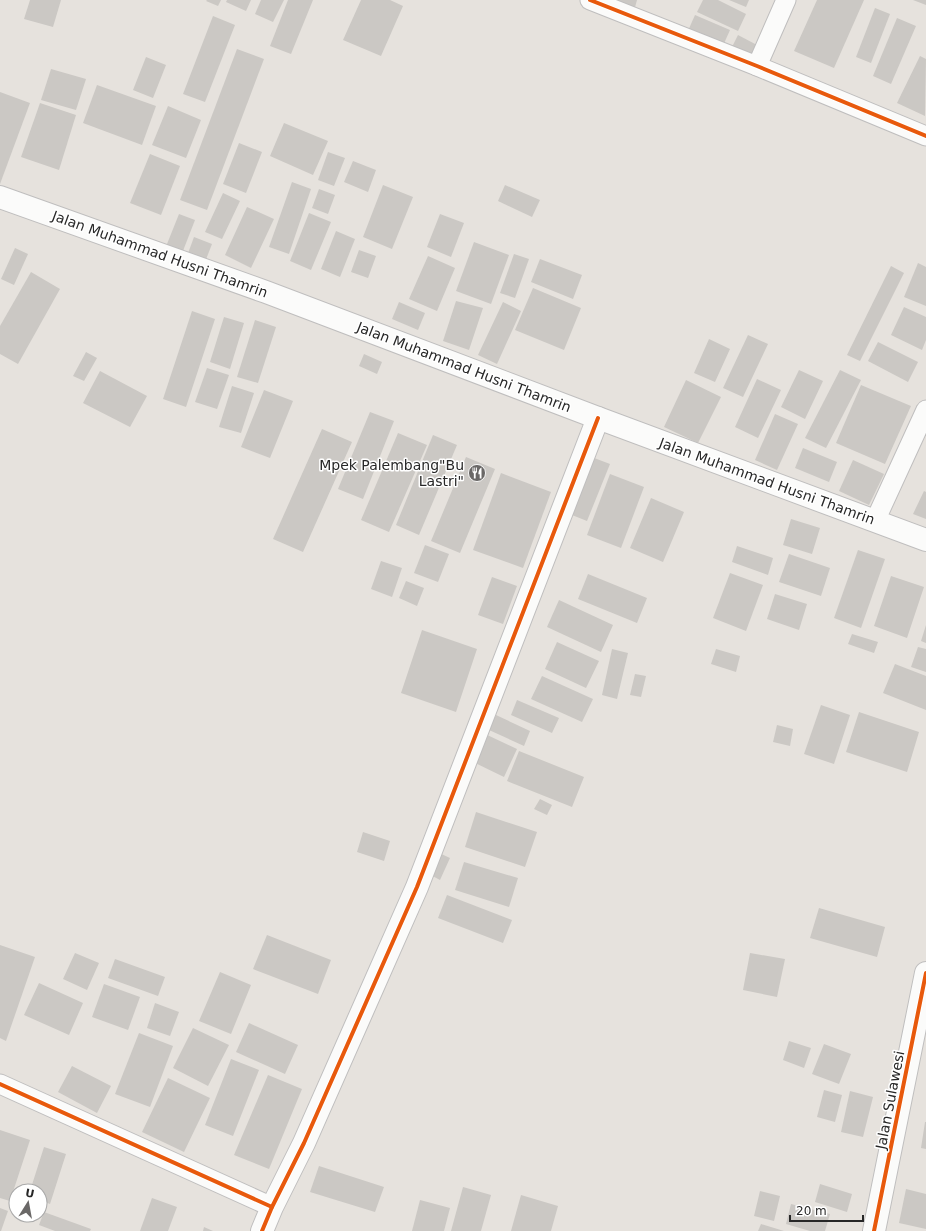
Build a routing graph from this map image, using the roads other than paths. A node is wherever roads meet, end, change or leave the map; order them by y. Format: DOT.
graph roads {
  1 [pos="590,0"];
  2 [pos="786,0"];
  3 [pos="757,66"];
  4 [pos="926,136"];
  5 [pos="0,197"];
  6 [pos="926,410"];
  7 [pos="598,418"];
  8 [pos="875,521"];
  9 [pos="926,540"];
  10 [pos="926,973"];
  11 [pos="0,1084"];
  12 [pos="272,1207"];
  13 [pos="262,1231"];
  14 [pos="874,1231"];
  1 -- 3 [label="street"];
  2 -- 3 [label="street"];
  3 -- 4 [label="street"];
  5 -- 7 [label="street, Jalan Muhammad Husni Thamrin"];
  6 -- 8 [label="street"];
  7 -- 8 [label="street, Jalan Muhammad Husni Thamrin"];
  7 -- 12 [label="street"];
  8 -- 9 [label="street, Jalan Muhammad Husni Thamrin"];
  10 -- 14 [label="street, Jalan Sulawesi"];
  11 -- 12 [label="street"];
  12 -- 13 [label="street"];
}
